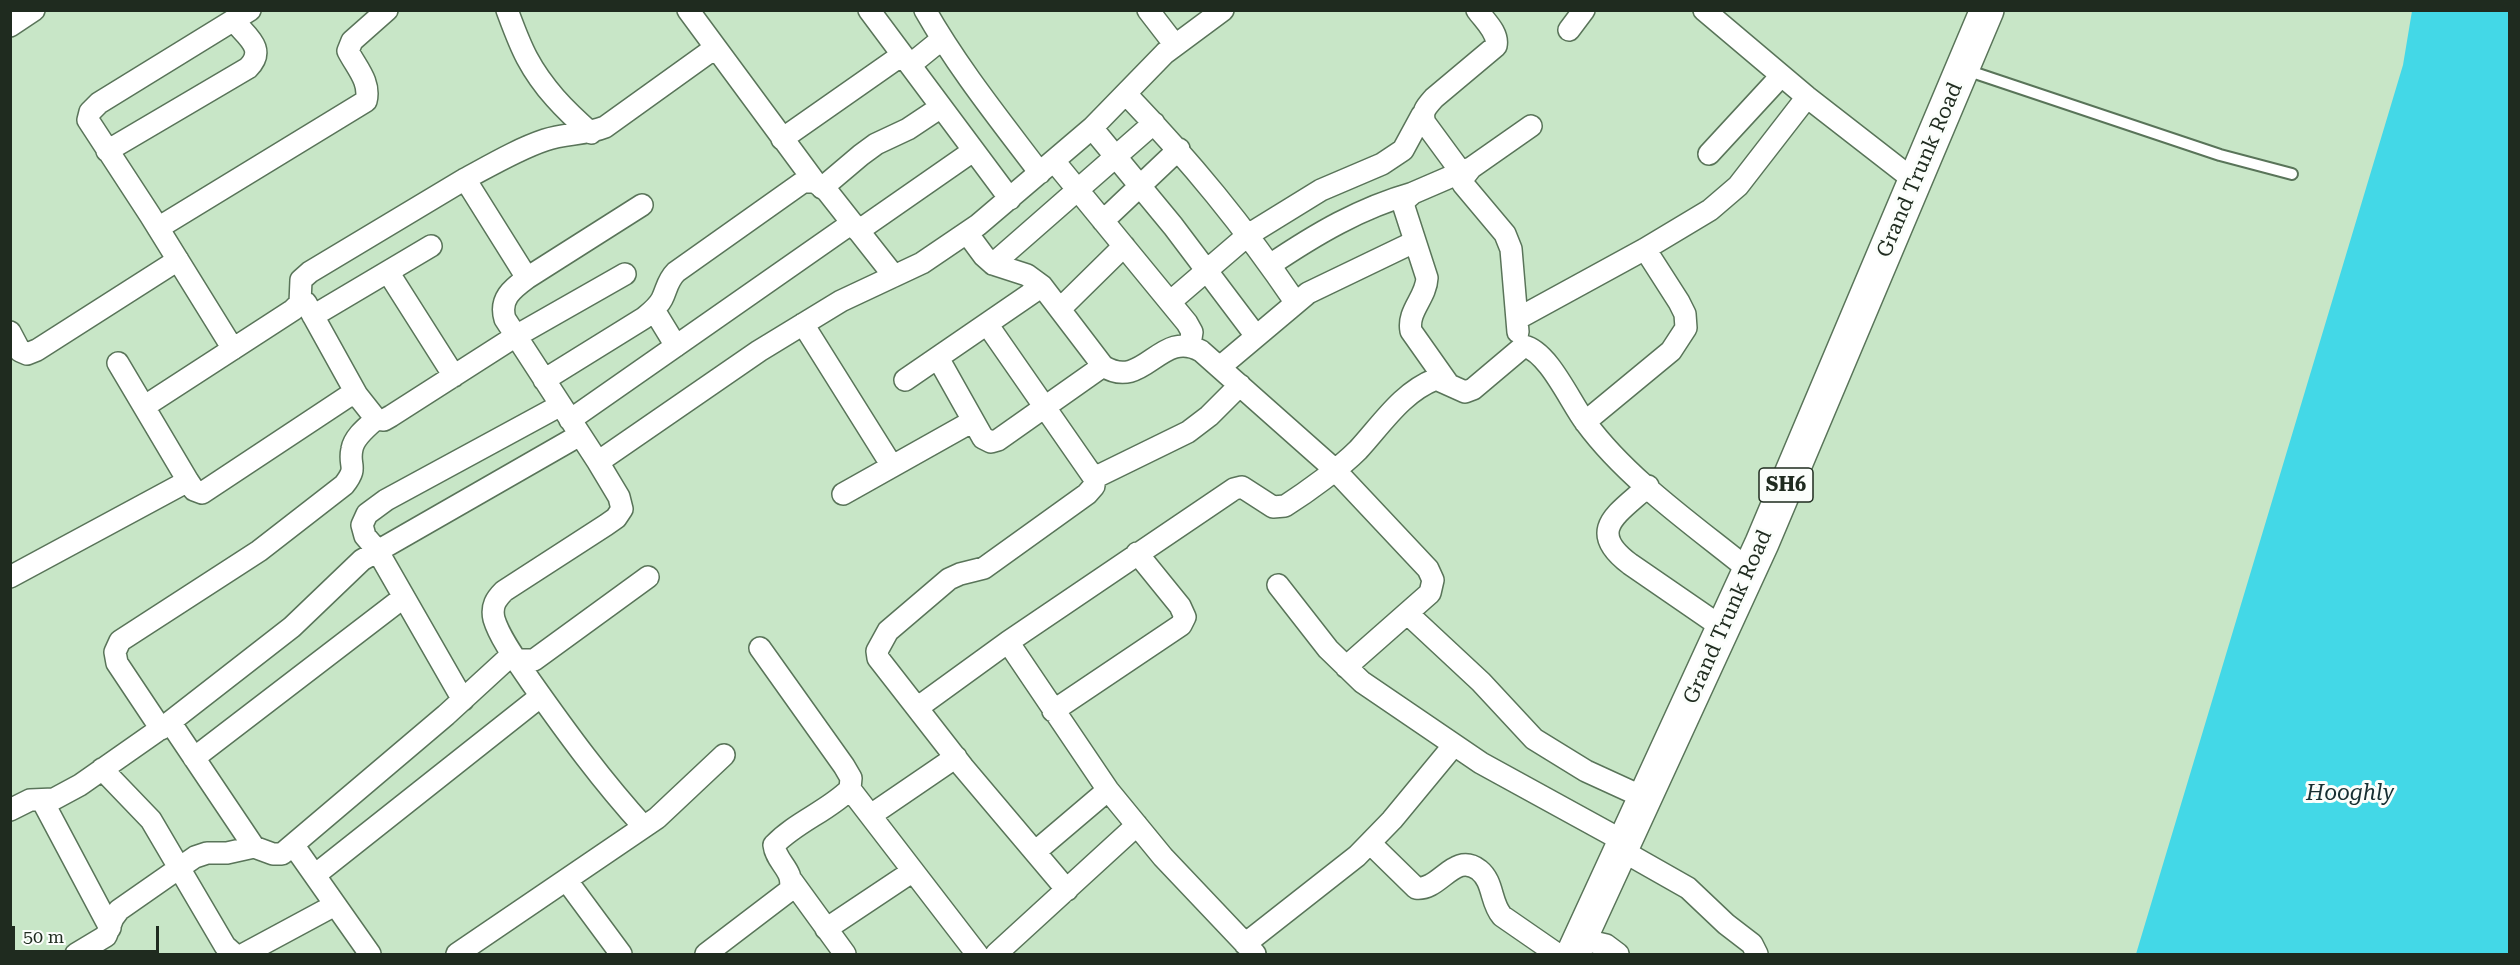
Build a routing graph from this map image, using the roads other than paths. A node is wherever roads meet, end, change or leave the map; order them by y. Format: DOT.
graph roads {
  1 [pos="34,10"];
  2 [pos="387,10"];
  3 [pos="507,10"];
  4 [pos="688,10"];
  5 [pos="868,10"];
  6 [pos="925,10"];
  7 [pos="1148,10"];
  8 [pos="1223,10"];
  9 [pos="1584,10"];
  10 [pos="1704,10"];
  11 [pos="1988,10"];
  12 [pos="1486,14"];
  13 [pos="242,16"];
  14 [pos="10,26"];
  15 [pos="1569,30"];
  16 [pos="942,39"];
  17 [pos="1175,45"];
  18 [pos="715,48"];
  19 [pos="906,60"];
  20 [pos="1962,69"];
  21 [pos="1781,76"];
  22 [pos="1126,94"];
  23 [pos="1807,97"];
  24 [pos="941,107"];
  25 [pos="1422,115"];
  26 [pos="1154,123"];
  27 [pos="1531,126"];
  28 [pos="1092,129"];
  29 [pos="591,133"];
  30 [pos="782,139"];
  31 [pos="1179,149"];
  32 [pos="973,150"];
  33 [pos="107,151"];
  34 [pos="1709,154"];
  35 [pos="1116,157"];
  36 [pos="1047,167"];
  37 [pos="1466,170"];
  38 [pos="2292,174"];
  39 [pos="465,178"];
  40 [pos="1915,181"];
  41 [pos="818,185"];
  42 [pos="1141,186"];
  43 [pos="1078,190"];
  44 [pos="1413,193"];
  45 [pos="1010,199"];
  46 [pos="642,205"];
  47 [pos="1103,221"];
  48 [pos="855,227"];
  49 [pos="158,228"];
  50 [pos="967,233"];
  51 [pos="1248,235"];
  52 [pos="1414,242"];
  53 [pos="431,246"];
  54 [pos="1124,246"];
  55 [pos="1645,249"];
  56 [pos="178,260"];
  57 [pos="993,264"];
  58 [pos="1270,265"];
  59 [pos="1207,270"];
  60 [pos="388,272"];
  61 [pos="625,274"];
  62 [pos="894,276"];
  63 [pos="527,278"];
  64 [pos="1042,286"];
  65 [pos="301,294"];
  66 [pos="1170,302"];
  67 [pos="1296,303"];
  68 [pos="1061,308"];
  69 [pos="654,310"];
  70 [pos="313,316"];
  71 [pos="1517,319"];
  72 [pos="803,324"];
  73 [pos="987,324"];
  74 [pos="10,332"];
  75 [pos="516,336"];
  76 [pos="1256,336"];
  77 [pos="1190,345"];
  78 [pos="676,346"];
  79 [pos="1524,346"];
  80 [pos="233,349"];
  81 [pos="938,357"];
  82 [pos="118,363"];
  83 [pos="1103,366"];
  84 [pos="1220,367"];
  85 [pos="454,376"];
  86 [pos="544,380"];
  87 [pos="904,380"];
  88 [pos="1447,382"];
  89 [pos="1240,385"];
  90 [pos="357,394"];
  91 [pos="145,406"];
  92 [pos="1046,406"];
  93 [pos="376,419"];
  94 [pos="570,420"];
  95 [pos="973,421"];
  96 [pos="1585,422"];
  97 [pos="598,462"];
  98 [pos="892,466"];
  99 [pos="1334,469"];
  100 [pos="1094,478"];
  101 [pos="188,482"];
  102 [pos="1648,486"];
  103 [pos="843,494"];
  104 [pos="377,550"];
  105 [pos="1137,553"];
  106 [pos="1749,570"];
  107 [pos="10,577"];
  108 [pos="648,577"];
  109 [pos="1278,585"];
  110 [pos="404,597"];
  111 [pos="1408,614"];
  112 [pos="1723,628"];
  113 [pos="1008,642"];
  114 [pos="760,648"];
  115 [pos="516,660"];
  116 [pos="1346,667"];
  117 [pos="541,696"];
  118 [pos="463,700"];
  119 [pos="917,708"];
  120 [pos="1053,711"];
  121 [pos="165,726"];
  122 [pos="1454,745"];
  123 [pos="724,755"];
  124 [pos="956,757"];
  125 [pos="194,758"];
  126 [pos="102,769"];
  127 [pos="850,789"];
  128 [pos="1108,790"];
  129 [pos="1645,798"];
  130 [pos="42,800"];
  131 [pos="10,810"];
  132 [pos="871,815"];
  133 [pos="1137,825"];
  134 [pos="644,827"];
  135 [pos="1371,844"];
  136 [pos="294,846"];
  137 [pos="1623,846"];
  138 [pos="254,847"];
  139 [pos="1035,852"];
  140 [pos="178,868"];
  141 [pos="913,871"];
  142 [pos="315,875"];
  143 [pos="567,881"];
  144 [pos="792,881"];
  145 [pos="1067,890"];
  146 [pos="335,905"];
  147 [pos="826,929"];
  148 [pos="103,942"];
  149 [pos="1250,949"];
  150 [pos="1570,949"];
  151 [pos="76,954"];
  152 [pos="234,954"];
  153 [pos="244,954"];
  154 [pos="370,954"];
  155 [pos="457,954"];
  156 [pos="621,954"];
  157 [pos="706,954"];
  158 [pos="845,954"];
  159 [pos="977,954"];
  160 [pos="998,954"];
  161 [pos="1618,954"];
  162 [pos="1756,954"];
  1 -- 14 [label="street"];
  2 -- 49 [label="street"];
  3 -- 29 [label="street"];
  4 -- 18 [label="street"];
  5 -- 19 [label="street"];
  6 -- 16 [label="street"];
  7 -- 17 [label="street"];
  8 -- 17 [label="street"];
  9 -- 15 [label="street"];
  10 -- 21 [label="street"];
  11 -- 20 [label="main road, Grand Trunk Road / SH6"];
  12 -- 25 [label="street"];
  13 -- 33 [label="street"];
  13 -- 33 [label="street"];
  16 -- 19 [label="street"];
  16 -- 36 [label="street"];
  17 -- 22 [label="street"];
  18 -- 29 [label="street"];
  18 -- 30 [label="street"];
  19 -- 24 [label="street"];
  19 -- 30 [label="street"];
  20 -- 38 [label="lane"];
  20 -- 40 [label="main road, Grand Trunk Road / SH6"];
  21 -- 23 [label="street"];
  21 -- 34 [label="street"];
  22 -- 26 [label="street"];
  22 -- 28 [label="street"];
  23 -- 40 [label="street"];
  23 -- 55 [label="street"];
  24 -- 32 [label="street"];
  24 -- 41 [label="street"];
  25 -- 37 [label="street"];
  25 -- 51 [label="street"];
  26 -- 31 [label="street"];
  26 -- 35 [label="street"];
  27 -- 37 [label="street"];
  28 -- 35 [label="street"];
  28 -- 36 [label="street"];
  29 -- 39 [label="street"];
  30 -- 41 [label="street"];
  31 -- 42 [label="street"];
  31 -- 51 [label="street"];
  32 -- 45 [label="street"];
  32 -- 48 [label="street"];
  33 -- 49 [label="street"];
  35 -- 42 [label="street"];
  35 -- 43 [label="street"];
  36 -- 43 [label="street"];
  36 -- 45 [label="street"];
  37 -- 44 [label="street"];
  37 -- 71 [label="street"];
  39 -- 63 [label="street"];
  39 -- 65 [label="street"];
  40 -- 106 [label="main road, Grand Trunk Road / SH6"];
  41 -- 48 [label="street"];
  41 -- 69 [label="street"];
  42 -- 47 [label="street"];
  42 -- 59 [label="street"];
  43 -- 47 [label="street"];
  43 -- 57 [label="street"];
  44 -- 52 [label="street"];
  44 -- 58 [label="street"];
  45 -- 50 [label="street"];
  46 -- 63 [label="street"];
  47 -- 54 [label="street"];
  48 -- 62 [label="street"];
  48 -- 78 [label="street"];
  49 -- 56 [label="street"];
  50 -- 57 [label="street"];
  50 -- 62 [label="street"];
  51 -- 58 [label="street"];
  51 -- 59 [label="street"];
  52 -- 67 [label="street"];
  52 -- 88 [label="street"];
  53 -- 60 [label="street"];
  54 -- 66 [label="street"];
  54 -- 68 [label="street"];
  55 -- 71 [label="street"];
  55 -- 96 [label="street"];
  56 -- 74 [label="street"];
  56 -- 80 [label="street"];
  57 -- 64 [label="street"];
  58 -- 67 [label="street"];
  59 -- 66 [label="street"];
  59 -- 76 [label="street"];
  60 -- 70 [label="street"];
  60 -- 85 [label="street"];
  61 -- 75 [label="street"];
  62 -- 72 [label="street"];
  63 -- 75 [label="street"];
  64 -- 68 [label="street"];
  64 -- 73 [label="street"];
  65 -- 70 [label="street"];
  65 -- 80 [label="street"];
  66 -- 77 [label="street"];
  67 -- 76 [label="street"];
  68 -- 83 [label="street"];
  69 -- 78 [label="street"];
  69 -- 86 [label="street"];
  70 -- 90 [label="street"];
  71 -- 79 [label="street"];
  72 -- 97 [label="street"];
  72 -- 98 [label="street"];
  73 -- 81 [label="street"];
  73 -- 92 [label="street"];
  75 -- 85 [label="street"];
  75 -- 86 [label="street"];
  76 -- 84 [label="street"];
  77 -- 83 [label="street"];
  77 -- 84 [label="street"];
  78 -- 94 [label="street"];
  79 -- 88 [label="street"];
  79 -- 96 [label="street"];
  80 -- 91 [label="street"];
  81 -- 87 [label="street"];
  81 -- 95 [label="street"];
  82 -- 91 [label="street"];
  83 -- 92 [label="street"];
  84 -- 89 [label="street"];
  85 -- 93 [label="street"];
  86 -- 94 [label="street"];
  88 -- 99 [label="street"];
  89 -- 99 [label="street"];
  89 -- 100 [label="street"];
  90 -- 93 [label="street"];
  90 -- 101 [label="street"];
  91 -- 101 [label="street"];
  92 -- 95 [label="street"];
  92 -- 100 [label="street"];
  93 -- 121 [label="street"];
  94 -- 97 [label="street"];
  94 -- 104 [label="street"];
  94 -- 104 [label="street"];
  95 -- 98 [label="street"];
  96 -- 102 [label="street"];
  97 -- 115 [label="street"];
  98 -- 103 [label="street"];
  99 -- 105 [label="street"];
  99 -- 111 [label="street"];
  100 -- 119 [label="street"];
  101 -- 107 [label="street"];
  102 -- 106 [label="street"];
  102 -- 112 [label="street"];
  104 -- 110 [label="street"];
  104 -- 121 [label="street"];
  105 -- 113 [label="street"];
  105 -- 120 [label="street"];
  106 -- 112 [label="main road, Grand Trunk Road / SH6"];
  108 -- 115 [label="street"];
  109 -- 116 [label="street"];
  110 -- 118 [label="street"];
  110 -- 125 [label="street"];
  111 -- 116 [label="street"];
  111 -- 129 [label="street"];
  112 -- 129 [label="main road, Grand Trunk Road / SH6"];
  113 -- 119 [label="street"];
  113 -- 120 [label="street"];
  114 -- 127 [label="street"];
  115 -- 117 [label="street"];
  115 -- 118 [label="street"];
  116 -- 122 [label="street"];
  117 -- 134 [label="street"];
  117 -- 142 [label="street"];
  118 -- 136 [label="street"];
  119 -- 124 [label="street"];
  120 -- 128 [label="street"];
  121 -- 125 [label="street"];
  121 -- 126 [label="street"];
  122 -- 135 [label="street"];
  122 -- 137 [label="street"];
  123 -- 134 [label="street"];
  124 -- 132 [label="street"];
  124 -- 139 [label="street"];
  125 -- 138 [label="street"];
  126 -- 130 [label="street"];
  126 -- 140 [label="street"];
  127 -- 132 [label="street"];
  127 -- 144 [label="street"];
  128 -- 133 [label="street"];
  128 -- 139 [label="street"];
  129 -- 137 [label="main road, Grand Trunk Road / SH6"];
  130 -- 131 [label="street"];
  130 -- 148 [label="street"];
  132 -- 141 [label="street"];
  133 -- 145 [label="street"];
  133 -- 149 [label="street"];
  134 -- 143 [label="street"];
  135 -- 149 [label="street"];
  135 -- 150 [label="street"];
  136 -- 138 [label="street"];
  136 -- 142 [label="street"];
  137 -- 150 [label="main road, Grand Trunk Road / SH6"];
  137 -- 162 [label="street"];
  138 -- 140 [label="street"];
  139 -- 145 [label="street"];
  140 -- 148 [label="street"];
  140 -- 152 [label="street"];
  141 -- 147 [label="street"];
  141 -- 159 [label="street"];
  142 -- 146 [label="street"];
  143 -- 155 [label="street"];
  143 -- 156 [label="street"];
  144 -- 147 [label="street"];
  144 -- 157 [label="street"];
  145 -- 160 [label="street"];
  146 -- 153 [label="street"];
  146 -- 154 [label="street"];
  147 -- 158 [label="street"];
  148 -- 151 [label="street"];
  150 -- 161 [label="street"];
}
